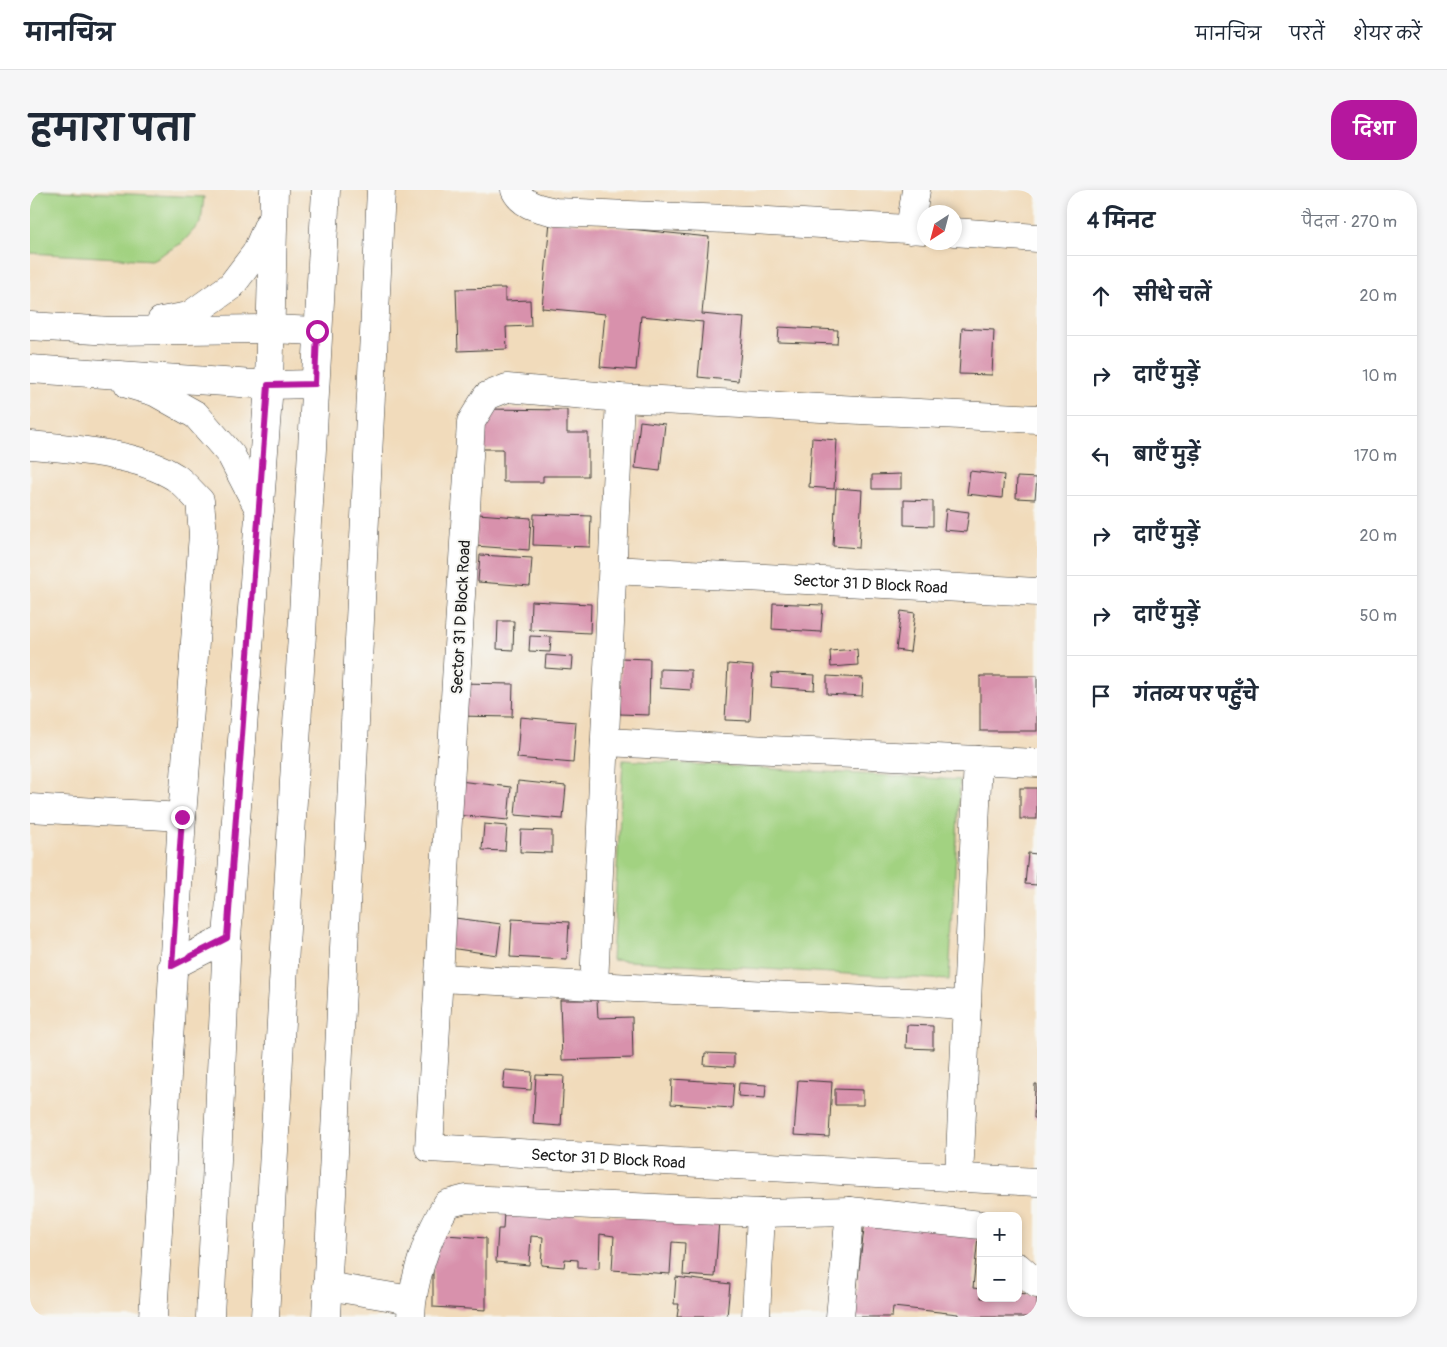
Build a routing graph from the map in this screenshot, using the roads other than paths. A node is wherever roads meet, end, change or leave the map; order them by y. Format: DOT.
graph roads {
  1 [pos="326,190"];
  2 [pos="381,190"];
  3 [pos="515,190"];
  4 [pos="916,190"];
  5 [pos="274,201"];
  6 [pos="917,230"];
  7 [pos="962,233"];
  8 [pos="1037,238"];
  9 [pos="30,326"];
  10 [pos="270,329"];
  11 [pos="110,331"];
  12 [pos="317,331"];
  13 [pos="30,369"];
  14 [pos="94,372"];
  15 [pos="315,384"];
  16 [pos="268,385"];
  17 [pos="620,398"];
  18 [pos="1037,419"];
  19 [pos="30,446"];
  20 [pos="260,511"];
  21 [pos="613,570"];
  22 [pos="1037,592"];
  23 [pos="605,742"];
  24 [pos="978,760"];
  25 [pos="1037,763"];
  26 [pos="30,808"];
  27 [pos="182,817"];
  28 [pos="227,938"];
  29 [pos="172,966"];
  30 [pos="440,978"];
  31 [pos="594,986"];
  32 [pos="967,1004"];
  33 [pos="959,1178"];
  34 [pos="1037,1182"];
  35 [pos="850,1212"];
  36 [pos="761,1213"];
  37 [pos="977,1224"];
  38 [pos="1022,1271"];
  39 [pos="1037,1284"];
  40 [pos="327,1286"];
  41 [pos="411,1309"];
  42 [pos="153,1317"];
  43 [pos="210,1317"];
  44 [pos="265,1317"];
  45 [pos="326,1317"];
  46 [pos="756,1317"];
  47 [pos="840,1317"];
  1 -- 12 [label="street"];
  2 -- 40 [label="street"];
  3 -- 6 [label="street"];
  4 -- 6 [label="street"];
  5 -- 10 [label="street"];
  5 -- 11 [label="street"];
  7 -- 8 [label="street"];
  9 -- 11 [label="street"];
  10 -- 11 [label="street"];
  10 -- 12 [label="street"];
  10 -- 16 [label="street"];
  12 -- 15 [label="street"];
  13 -- 14 [label="street"];
  14 -- 16 [label="street"];
  14 -- 20 [label="street"];
  15 -- 16 [label="street"];
  15 -- 44 [label="street"];
  16 -- 20 [label="street"];
  17 -- 18 [label="street, Sector 31 D Block Road"];
  17 -- 21 [label="street"];
  17 -- 30 [label="street, Sector 31 D Block Road"];
  19 -- 27 [label="street"];
  20 -- 28 [label="street"];
  21 -- 22 [label="street, Sector 31 D Block Road"];
  21 -- 23 [label="street"];
  23 -- 24 [label="street"];
  23 -- 31 [label="street"];
  24 -- 25 [label="street"];
  24 -- 32 [label="street"];
  26 -- 27 [label="street"];
  27 -- 29 [label="street"];
  28 -- 29 [label="street"];
  28 -- 43 [label="street"];
  29 -- 42 [label="street"];
  30 -- 31 [label="street"];
  30 -- 33 [label="street, Sector 31 D Block Road"];
  31 -- 32 [label="street"];
  32 -- 33 [label="street"];
  33 -- 34 [label="street, Sector 31 D Block Road"];
  35 -- 36 [label="street"];
  35 -- 37 [label="street"];
  35 -- 47 [label="street"];
  36 -- 41 [label="street"];
  36 -- 46 [label="street"];
  38 -- 39 [label="street"];
  40 -- 41 [label="street"];
  40 -- 45 [label="street"];
}
